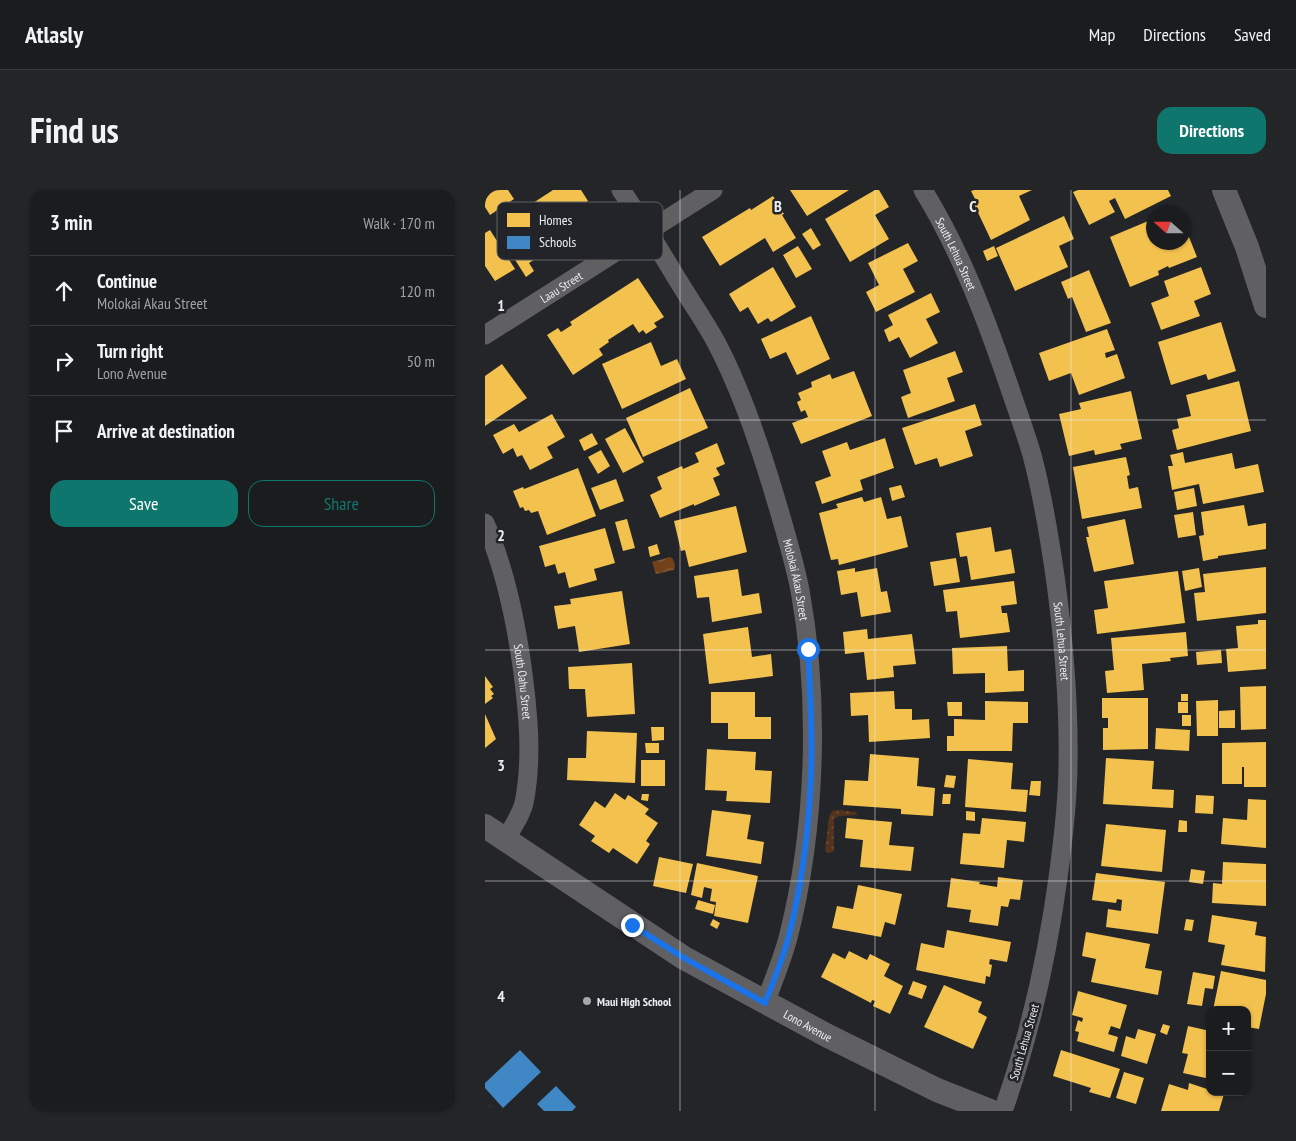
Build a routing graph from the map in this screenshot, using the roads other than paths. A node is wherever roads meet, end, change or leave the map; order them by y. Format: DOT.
graph roads {
  1 [pos="621,190"];
  2 [pos="713,190"];
  3 [pos="923,190"];
  4 [pos="1224,190"];
  5 [pos="629,202"];
  6 [pos="663,223"];
  7 [pos="663,255"];
  8 [pos="604,260"];
  9 [pos="1266,306"];
  10 [pos="485,335"];
  11 [pos="485,523"];
  12 [pos="485,826"];
  13 [pos="505,841"];
  14 [pos="765,1003"];
  15 [pos="990,1111"];
  16 [pos="1003,1111"];
  1 -- 5 [label="street, Molokai Akau Street"];
  2 -- 6 [label="street, Laau Street"];
  3 -- 16 [label="street, South Lehua Street"];
  4 -- 9 [label="street"];
  7 -- 14 [label="street, Molokai Akau Street"];
  8 -- 10 [label="street, Laau Street"];
  11 -- 13 [label="street, South Oahu Street"];
  12 -- 13 [label="street, Lono Avenue"];
  13 -- 14 [label="street, Lono Avenue"];
  14 -- 15 [label="street, Lono Avenue"];
}
